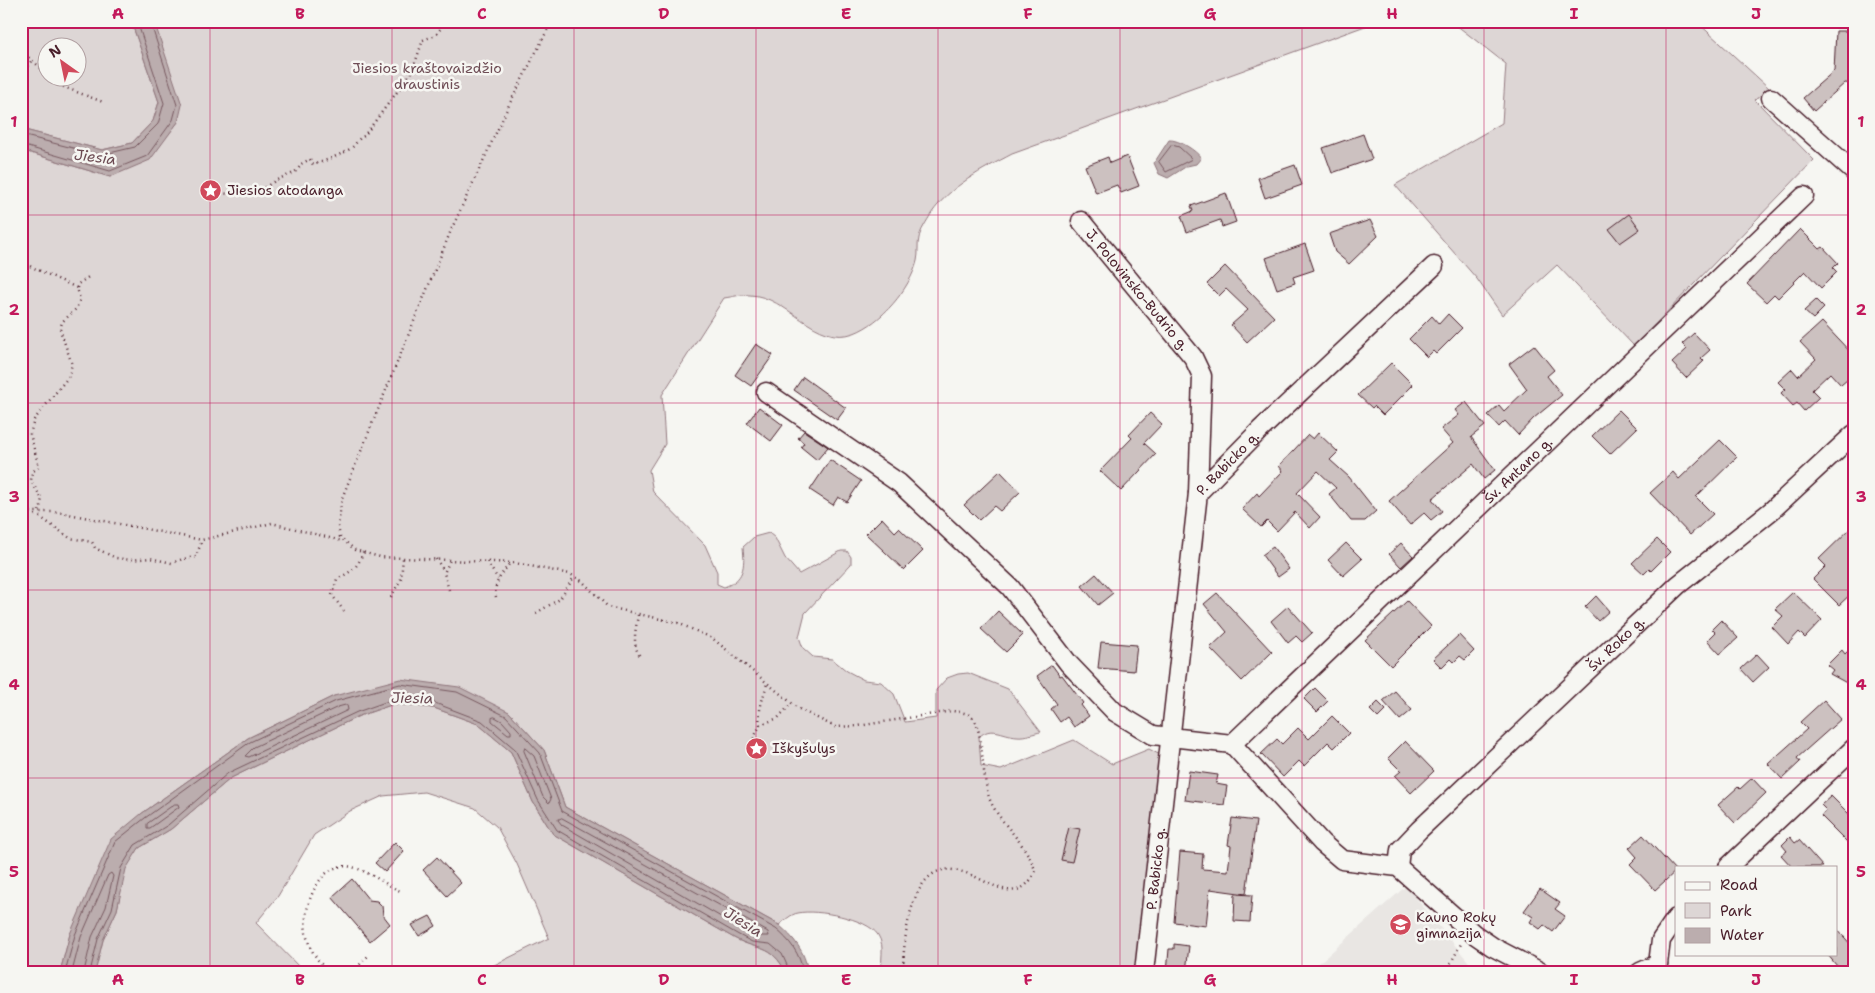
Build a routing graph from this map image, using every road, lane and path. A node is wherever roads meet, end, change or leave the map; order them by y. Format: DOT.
graph roads {
  1 [pos="446,21"];
  2 [pos="552,21"];
  3 [pos="21,51"];
  4 [pos="32,60"];
  5 [pos="38,65"];
  6 [pos="21,74"];
  7 [pos="66,88"];
  8 [pos="1771,98"];
  9 [pos="103,102"];
  10 [pos="1854,172"];
  11 [pos="211,190"];
  12 [pos="1804,196"];
  13 [pos="1081,221"];
  14 [pos="21,262"];
  15 [pos="1434,266"];
  16 [pos="90,276"];
  17 [pos="76,288"];
  18 [pos="766,392"];
  19 [pos="1854,434"];
  20 [pos="1198,493"];
  21 [pos="21,510"];
  22 [pos="40,511"];
  23 [pos="29,512"];
  24 [pos="21,515"];
  25 [pos="202,540"];
  26 [pos="343,542"];
  27 [pos="363,552"];
  28 [pos="403,558"];
  29 [pos="436,559"];
  30 [pos="450,560"];
  31 [pos="488,562"];
  32 [pos="510,563"];
  33 [pos="444,573"];
  34 [pos="574,577"];
  35 [pos="498,580"];
  36 [pos="449,590"];
  37 [pos="391,597"];
  38 [pos="496,598"];
  39 [pos="344,611"];
  40 [pos="536,613"];
  41 [pos="638,615"];
  42 [pos="641,656"];
  43 [pos="767,683"];
  44 [pos="792,703"];
  45 [pos="760,725"];
  46 [pos="1172,736"];
  47 [pos="1232,744"];
  48 [pos="756,748"];
  49 [pos="1854,748"];
  50 [pos="1729,866"];
  51 [pos="1398,867"];
  52 [pos="400,891"];
  53 [pos="1675,919"];
  54 [pos="1461,944"];
  55 [pos="368,956"];
  56 [pos="1661,968"];
  57 [pos="1447,970"];
  58 [pos="328,972"];
  59 [pos="353,972"];
  60 [pos="903,972"];
  61 [pos="1144,972"];
  62 [pos="1455,972"];
  63 [pos="1541,972"];
  64 [pos="1640,972"];
  1 -- 11 [label="path"];
  2 -- 26 [label="path"];
  3 -- 4 [label="path"];
  4 -- 5 [label="path"];
  4 -- 6 [label="path"];
  7 -- 9 [label="path"];
  8 -- 10 [label="street"];
  12 -- 47 [label="street, Šv. Antano g."];
  13 -- 20 [label="street, J. Polovinsko-Budrio g."];
  14 -- 17 [label="path"];
  15 -- 20 [label="street, P. Babicko g."];
  16 -- 17 [label="path"];
  17 -- 22 [label="path"];
  18 -- 46 [label="street"];
  19 -- 51 [label="street, Šv. Roko g."];
  20 -- 46 [label="street, P. Babicko g."];
  21 -- 23 [label="path"];
  22 -- 23 [label="path"];
  22 -- 25 [label="path"];
  23 -- 24 [label="path"];
  23 -- 25 [label="path"];
  25 -- 26 [label="path"];
  26 -- 27 [label="path"];
  27 -- 28 [label="path"];
  27 -- 39 [label="path"];
  28 -- 29 [label="path"];
  28 -- 37 [label="path"];
  29 -- 30 [label="path"];
  29 -- 33 [label="path"];
  30 -- 31 [label="path"];
  30 -- 33 [label="path"];
  31 -- 32 [label="path"];
  31 -- 35 [label="path"];
  32 -- 34 [label="path"];
  32 -- 35 [label="path"];
  33 -- 36 [label="path"];
  34 -- 40 [label="path"];
  34 -- 41 [label="path"];
  35 -- 38 [label="path"];
  41 -- 42 [label="path"];
  41 -- 43 [label="path"];
  43 -- 44 [label="path"];
  43 -- 45 [label="path"];
  44 -- 45 [label="path"];
  44 -- 60 [label="path"];
  45 -- 48 [label="path"];
  46 -- 47 [label="street"];
  46 -- 61 [label="street, P. Babicko g."];
  47 -- 51 [label="street"];
  49 -- 50 [label="street"];
  51 -- 63 [label="street"];
  52 -- 58 [label="path"];
  53 -- 56 [label="street"];
  54 -- 57 [label="path"];
  55 -- 59 [label="path"];
  56 -- 64 [label="street"];
  57 -- 62 [label="path"];
}
